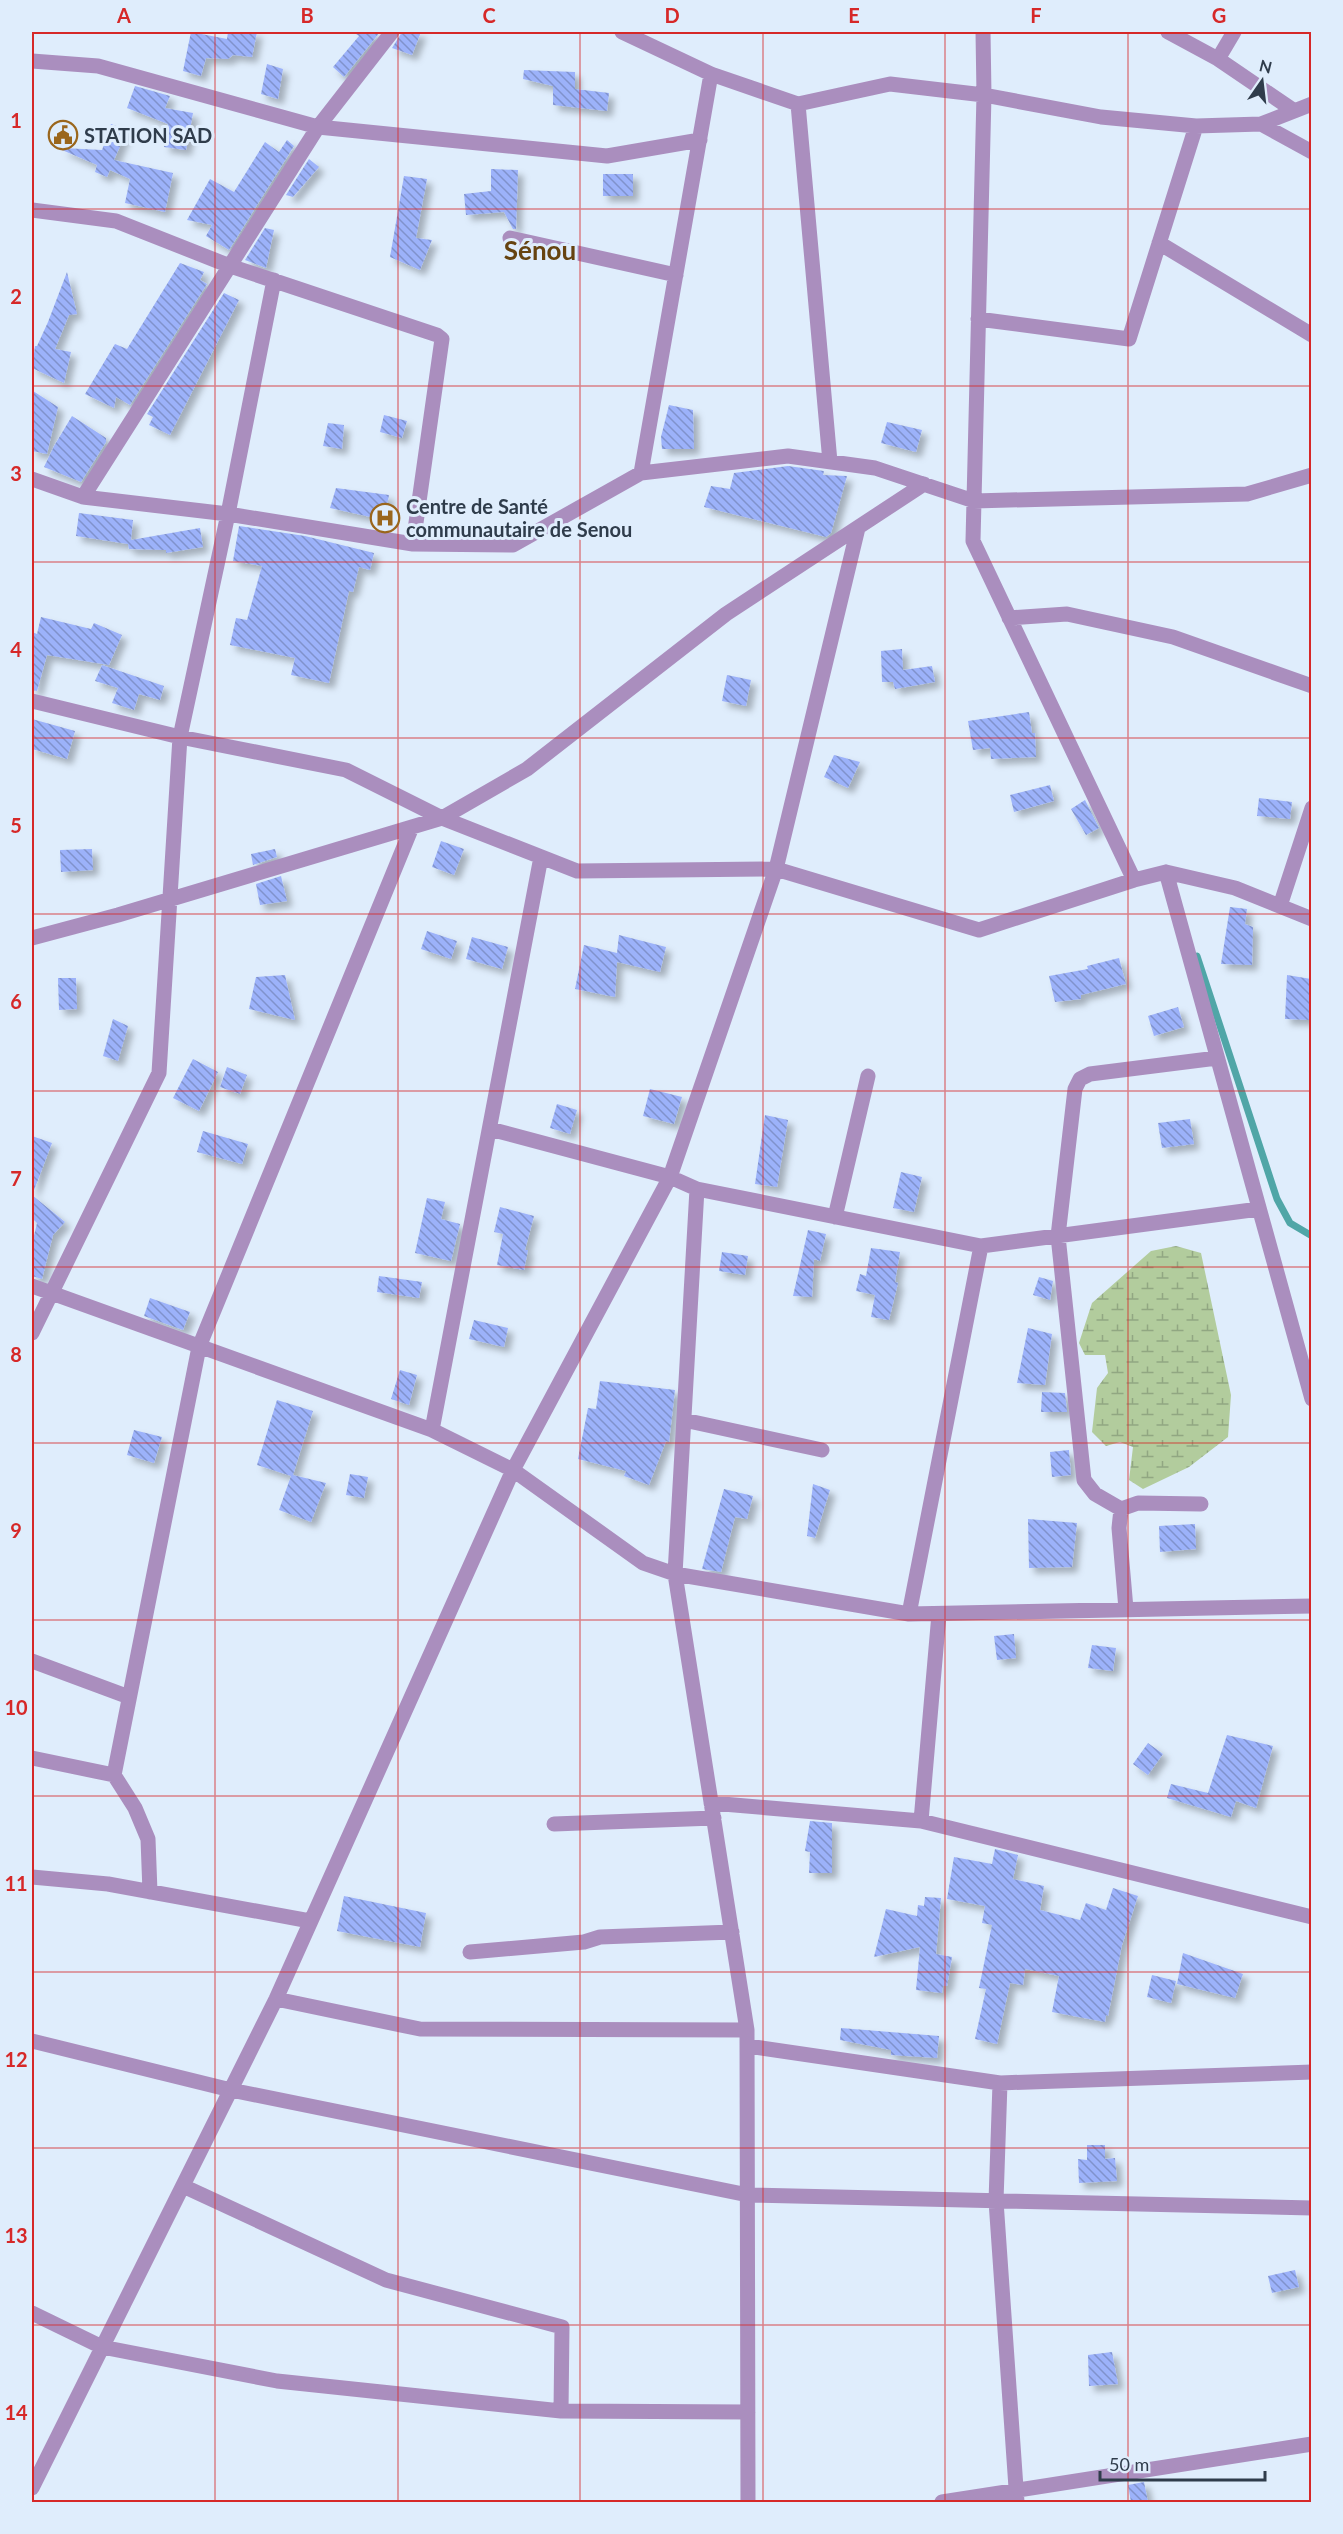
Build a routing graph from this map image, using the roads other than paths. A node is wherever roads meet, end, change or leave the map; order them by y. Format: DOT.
graph roads {
  1 [pos="392,32"];
  2 [pos="622,32"];
  3 [pos="983,32"];
  4 [pos="1168,32"];
  5 [pos="1234,32"];
  6 [pos="1218,59"];
  7 [pos="32,61"];
  8 [pos="711,74"];
  9 [pos="984,95"];
  10 [pos="798,104"];
  11 [pos="1311,104"];
  12 [pos="1293,110"];
  13 [pos="1261,124"];
  14 [pos="318,126"];
  15 [pos="1196,126"];
  16 [pos="700,140"];
  17 [pos="1311,152"];
  18 [pos="32,210"];
  19 [pos="510,238"];
  20 [pos="1159,243"];
  21 [pos="230,266"];
  22 [pos="676,275"];
  23 [pos="274,280"];
  24 [pos="978,319"];
  25 [pos="1311,335"];
  26 [pos="830,462"];
  27 [pos="641,473"];
  28 [pos="1311,476"];
  29 [pos="32,479"];
  30 [pos="924,484"];
  31 [pos="83,497"];
  32 [pos="974,501"];
  33 [pos="228,514"];
  34 [pos="858,528"];
  35 [pos="413,544"];
  36 [pos="1009,618"];
  37 [pos="1311,687"];
  38 [pos="32,701"];
  39 [pos="180,737"];
  40 [pos="1311,808"];
  41 [pos="442,818"];
  42 [pos="412,827"];
  43 [pos="541,857"];
  44 [pos="776,869"];
  45 [pos="1166,872"];
  46 [pos="1134,880"];
  47 [pos="170,899"];
  48 [pos="1280,906"];
  49 [pos="1311,919"];
  50 [pos="32,938"];
  51 [pos="1218,1058"];
  52 [pos="868,1076"];
  53 [pos="490,1129"];
  54 [pos="670,1178"];
  55 [pos="697,1189"];
  56 [pos="1259,1209"];
  57 [pos="835,1217"];
  58 [pos="1058,1236"];
  59 [pos="981,1246"];
  60 [pos="32,1286"];
  61 [pos="52,1293"];
  62 [pos="32,1333"];
  63 [pos="199,1347"];
  64 [pos="1311,1399"];
  65 [pos="684,1420"];
  66 [pos="432,1430"];
  67 [pos="822,1450"];
  68 [pos="513,1470"];
  69 [pos="1202,1504"];
  70 [pos="1121,1509"];
  71 [pos="675,1574"];
  72 [pos="1311,1606"];
  73 [pos="1126,1610"];
  74 [pos="909,1614"];
  75 [pos="939,1614"];
  76 [pos="32,1660"];
  77 [pos="129,1697"];
  78 [pos="32,1758"];
  79 [pos="114,1775"];
  80 [pos="712,1811"];
  81 [pos="921,1821"];
  82 [pos="555,1824"];
  83 [pos="32,1877"];
  84 [pos="150,1892"];
  85 [pos="1311,1917"];
  86 [pos="310,1921"];
  87 [pos="732,1932"];
  88 [pos="470,1952"];
  89 [pos="276,1999"];
  90 [pos="747,2030"];
  91 [pos="32,2041"];
  92 [pos="748,2046"];
  93 [pos="1311,2072"];
  94 [pos="1000,2082"];
  95 [pos="231,2090"];
  96 [pos="183,2186"];
  97 [pos="748,2195"];
  98 [pos="996,2200"];
  99 [pos="1311,2208"];
  100 [pos="32,2313"];
  101 [pos="102,2347"];
  102 [pos="561,2411"];
  103 [pos="748,2412"];
  104 [pos="1311,2444"];
  105 [pos="32,2488"];
  106 [pos="1017,2497"];
  107 [pos="748,2502"];
  108 [pos="942,2502"];
  1 -- 14 [label="street"];
  2 -- 8 [label="street"];
  3 -- 9 [label="street"];
  4 -- 6 [label="street"];
  5 -- 6 [label="street"];
  6 -- 12 [label="street"];
  7 -- 14 [label="street"];
  8 -- 10 [label="street"];
  8 -- 16 [label="street"];
  9 -- 10 [label="street"];
  9 -- 15 [label="street"];
  9 -- 24 [label="street"];
  10 -- 26 [label="street"];
  11 -- 12 [label="street"];
  12 -- 13 [label="street"];
  13 -- 15 [label="street"];
  13 -- 17 [label="street"];
  14 -- 16 [label="street"];
  14 -- 21 [label="street"];
  15 -- 20 [label="street"];
  16 -- 22 [label="street"];
  18 -- 21 [label="street"];
  19 -- 22 [label="street"];
  20 -- 24 [label="street"];
  20 -- 25 [label="street"];
  21 -- 23 [label="street"];
  21 -- 31 [label="street"];
  22 -- 27 [label="street"];
  23 -- 33 [label="street"];
  23 -- 35 [label="street"];
  24 -- 32 [label="street"];
  26 -- 27 [label="street"];
  26 -- 30 [label="street"];
  27 -- 35 [label="street"];
  28 -- 32 [label="street"];
  29 -- 31 [label="street"];
  30 -- 32 [label="street"];
  30 -- 34 [label="street"];
  31 -- 33 [label="street"];
  32 -- 36 [label="street"];
  33 -- 35 [label="street"];
  33 -- 39 [label="street"];
  34 -- 41 [label="street"];
  34 -- 44 [label="street"];
  36 -- 37 [label="street"];
  36 -- 46 [label="street"];
  38 -- 39 [label="street"];
  39 -- 41 [label="street"];
  39 -- 47 [label="street"];
  40 -- 48 [label="street"];
  41 -- 42 [label="street"];
  41 -- 43 [label="street"];
  42 -- 47 [label="street"];
  42 -- 63 [label="street"];
  43 -- 44 [label="street"];
  43 -- 53 [label="street"];
  44 -- 46 [label="street"];
  44 -- 54 [label="street"];
  45 -- 46 [label="street"];
  45 -- 48 [label="street"];
  45 -- 51 [label="street"];
  47 -- 50 [label="street"];
  47 -- 61 [label="street"];
  48 -- 49 [label="street"];
  51 -- 56 [label="street"];
  51 -- 58 [label="street"];
  52 -- 57 [label="street"];
  53 -- 54 [label="street"];
  53 -- 66 [label="street"];
  54 -- 55 [label="street"];
  54 -- 68 [label="street"];
  55 -- 57 [label="street"];
  55 -- 65 [label="street"];
  56 -- 58 [label="street"];
  56 -- 64 [label="street"];
  57 -- 59 [label="street"];
  58 -- 59 [label="street"];
  58 -- 70 [label="street"];
  59 -- 74 [label="street"];
  60 -- 61 [label="street"];
  61 -- 62 [label="street"];
  61 -- 63 [label="street"];
  63 -- 66 [label="street"];
  63 -- 77 [label="street"];
  65 -- 67 [label="street"];
  65 -- 71 [label="street"];
  66 -- 68 [label="street"];
  68 -- 71 [label="street"];
  68 -- 86 [label="street"];
  69 -- 70 [label="street"];
  70 -- 73 [label="street"];
  71 -- 74 [label="street"];
  71 -- 80 [label="street"];
  72 -- 73 [label="street"];
  73 -- 75 [label="street"];
  74 -- 75 [label="street"];
  75 -- 81 [label="street"];
  76 -- 77 [label="street"];
  77 -- 79 [label="street"];
  78 -- 79 [label="street"];
  79 -- 84 [label="street"];
  80 -- 81 [label="street"];
  80 -- 82 [label="street"];
  80 -- 87 [label="street"];
  81 -- 85 [label="street"];
  83 -- 84 [label="street"];
  84 -- 86 [label="street"];
  86 -- 89 [label="street"];
  87 -- 88 [label="street"];
  87 -- 90 [label="street"];
  89 -- 90 [label="street"];
  89 -- 95 [label="street"];
  90 -- 92 [label="street"];
  91 -- 95 [label="street"];
  92 -- 94 [label="street"];
  92 -- 97 [label="street"];
  93 -- 94 [label="street"];
  94 -- 98 [label="street"];
  95 -- 96 [label="street"];
  95 -- 97 [label="street"];
  96 -- 101 [label="street"];
  96 -- 102 [label="street"];
  97 -- 98 [label="street"];
  97 -- 103 [label="street"];
  98 -- 99 [label="street"];
  98 -- 106 [label="street"];
  100 -- 101 [label="street"];
  101 -- 102 [label="street"];
  101 -- 105 [label="street"];
  102 -- 103 [label="street"];
  103 -- 107 [label="street"];
  104 -- 106 [label="street"];
  106 -- 108 [label="street"];
}
